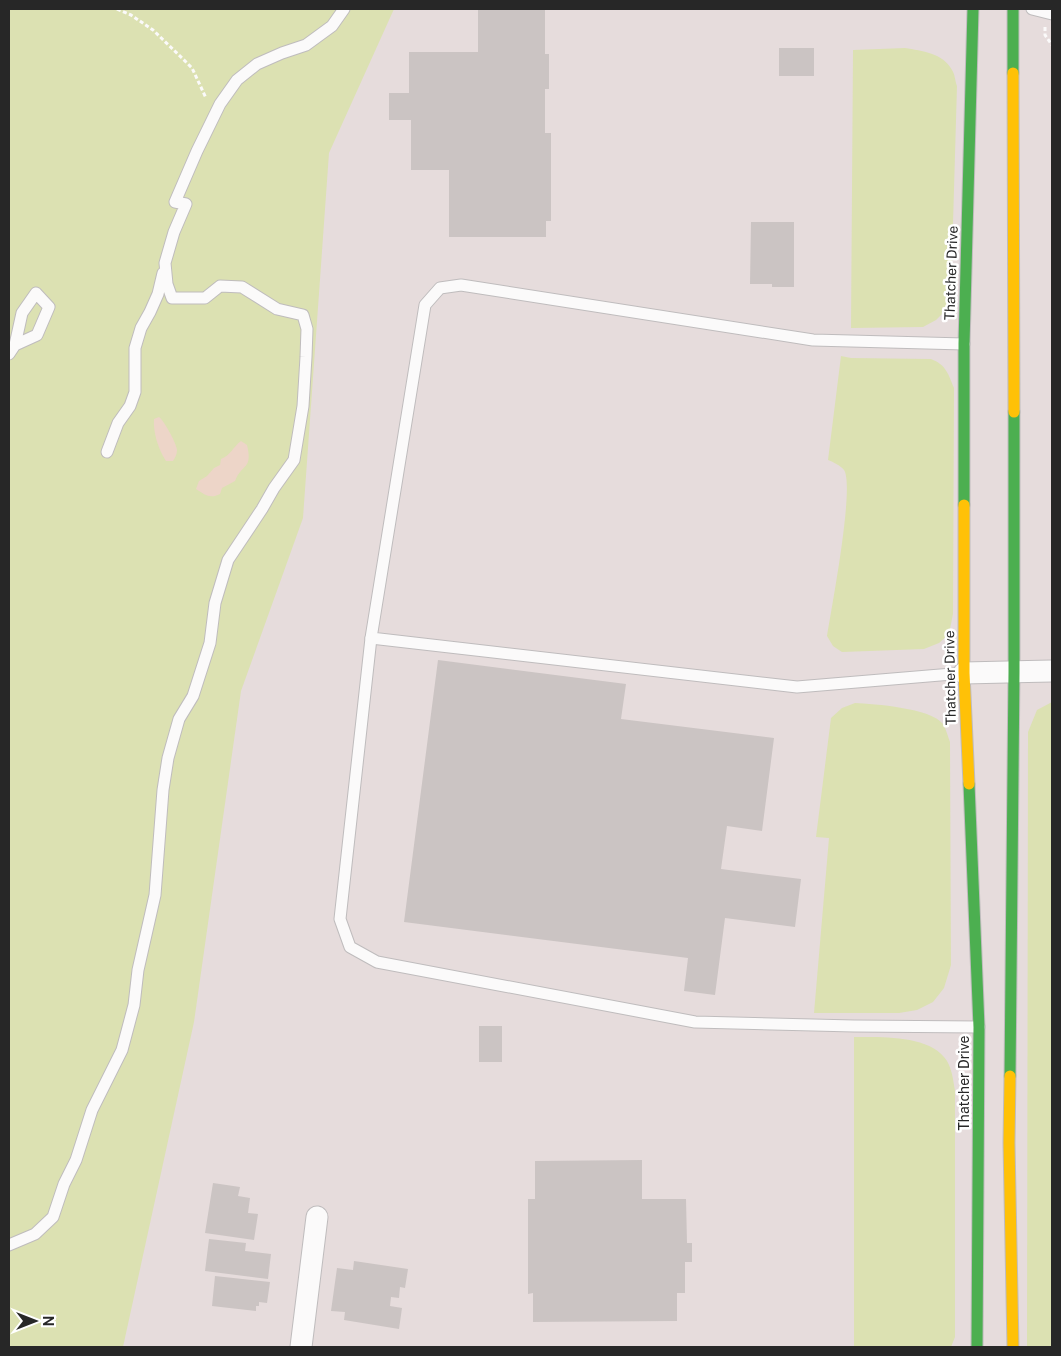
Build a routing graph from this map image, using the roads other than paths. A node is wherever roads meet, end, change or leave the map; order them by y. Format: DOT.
graph roads {
  1 [pos="344,9"];
  2 [pos="973,9"];
  3 [pos="1013,9"];
  4 [pos="1032,9"];
  5 [pos="1052,14"];
  6 [pos="165,263"];
  7 [pos="964,344"];
  8 [pos="107,452"];
  9 [pos="370,638"];
  10 [pos="1014,672"];
  11 [pos="1052,672"];
  12 [pos="964,673"];
  13 [pos="979,1027"];
  14 [pos="317,1217"];
  15 [pos="9,1245"];
  16 [pos="301,1347"];
  17 [pos="977,1347"];
  18 [pos="1013,1347"];
  1 -- 6 [label="lane"];
  2 -- 7 [label="main road, Thatcher Drive"];
  3 -- 10 [label="main road"];
  4 -- 5 [label="lane"];
  6 -- 8 [label="lane"];
  6 -- 15 [label="lane"];
  7 -- 9 [label="lane"];
  7 -- 12 [label="main road, Thatcher Drive"];
  9 -- 12 [label="lane"];
  9 -- 13 [label="lane"];
  10 -- 11 [label="street"];
  10 -- 12 [label="street"];
  10 -- 18 [label="main road"];
  12 -- 13 [label="main road, Thatcher Drive"];
  13 -- 17 [label="main road, Thatcher Drive"];
  14 -- 16 [label="street"];
}
